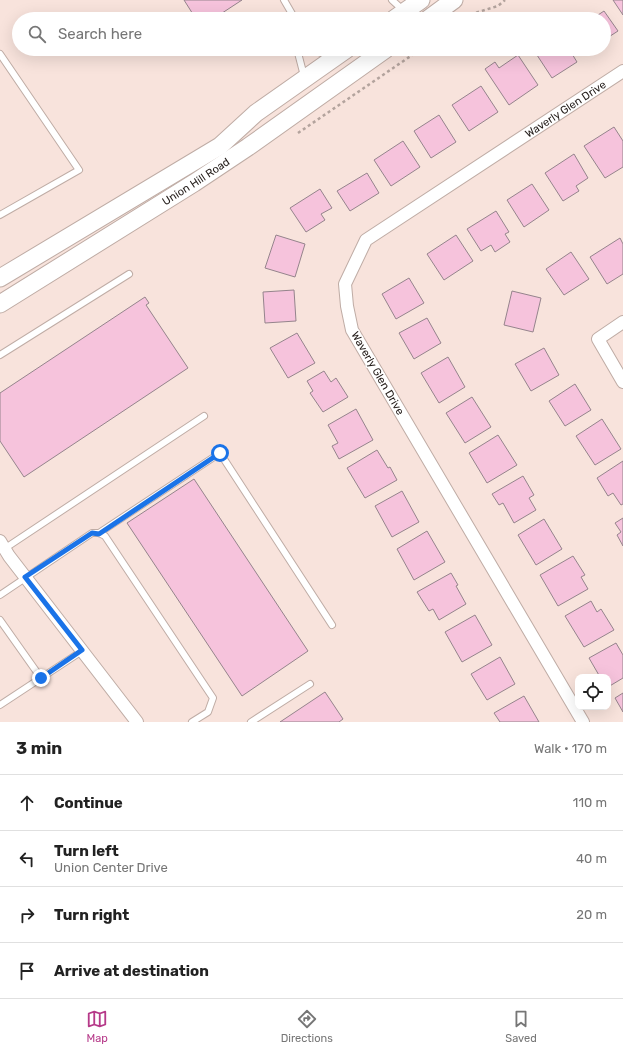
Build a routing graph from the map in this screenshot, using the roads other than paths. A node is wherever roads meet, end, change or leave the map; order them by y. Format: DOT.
graph roads {
  1 [pos="284,0"];
  2 [pos="392,0"];
  3 [pos="421,0"];
  4 [pos="454,0"];
  5 [pos="290,12"];
  6 [pos="398,12"];
  7 [pos="404,12"];
  8 [pos="438,12"];
  9 [pos="0,54"];
  10 [pos="298,56"];
  11 [pos="337,56"];
  12 [pos="376,56"];
  13 [pos="623,71"];
  14 [pos="304,78"];
  15 [pos="0,215"];
  16 [pos="130,274"];
  17 [pos="0,278"];
  18 [pos="0,304"];
  19 [pos="623,322"];
  20 [pos="0,355"];
  21 [pos="623,382"];
  22 [pos="204,416"];
  23 [pos="99,534"];
  24 [pos="2,547"];
  25 [pos="25,577"];
  26 [pos="0,595"];
  27 [pos="0,620"];
  28 [pos="332,625"];
  29 [pos="82,650"];
  30 [pos="41,678"];
  31 [pos="310,684"];
  32 [pos="0,705"];
  33 [pos="137,722"];
  34 [pos="192,722"];
  35 [pos="251,722"];
  36 [pos="583,722"];
  1 -- 5 [label="lane"];
  2 -- 6 [label="lane"];
  3 -- 7 [label="street"];
  4 -- 8 [label="street"];
  9 -- 15 [label="lane"];
  10 -- 14 [label="lane"];
  11 -- 14 [label="street, Union Hill Road"];
  12 -- 18 [label="street, Union Hill Road"];
  13 -- 36 [label="street, Waverly Glen Drive"];
  14 -- 17 [label="street, Union Hill Road"];
  16 -- 20 [label="lane"];
  19 -- 21 [label="street"];
  22 -- 24 [label="lane"];
  23 -- 25 [label="lane"];
  23 -- 28 [label="lane"];
  23 -- 34 [label="lane"];
  24 -- 25 [label="street"];
  25 -- 26 [label="lane"];
  25 -- 29 [label="street"];
  27 -- 30 [label="lane"];
  29 -- 30 [label="lane"];
  29 -- 33 [label="street"];
  30 -- 32 [label="lane"];
  31 -- 35 [label="lane"];
}
